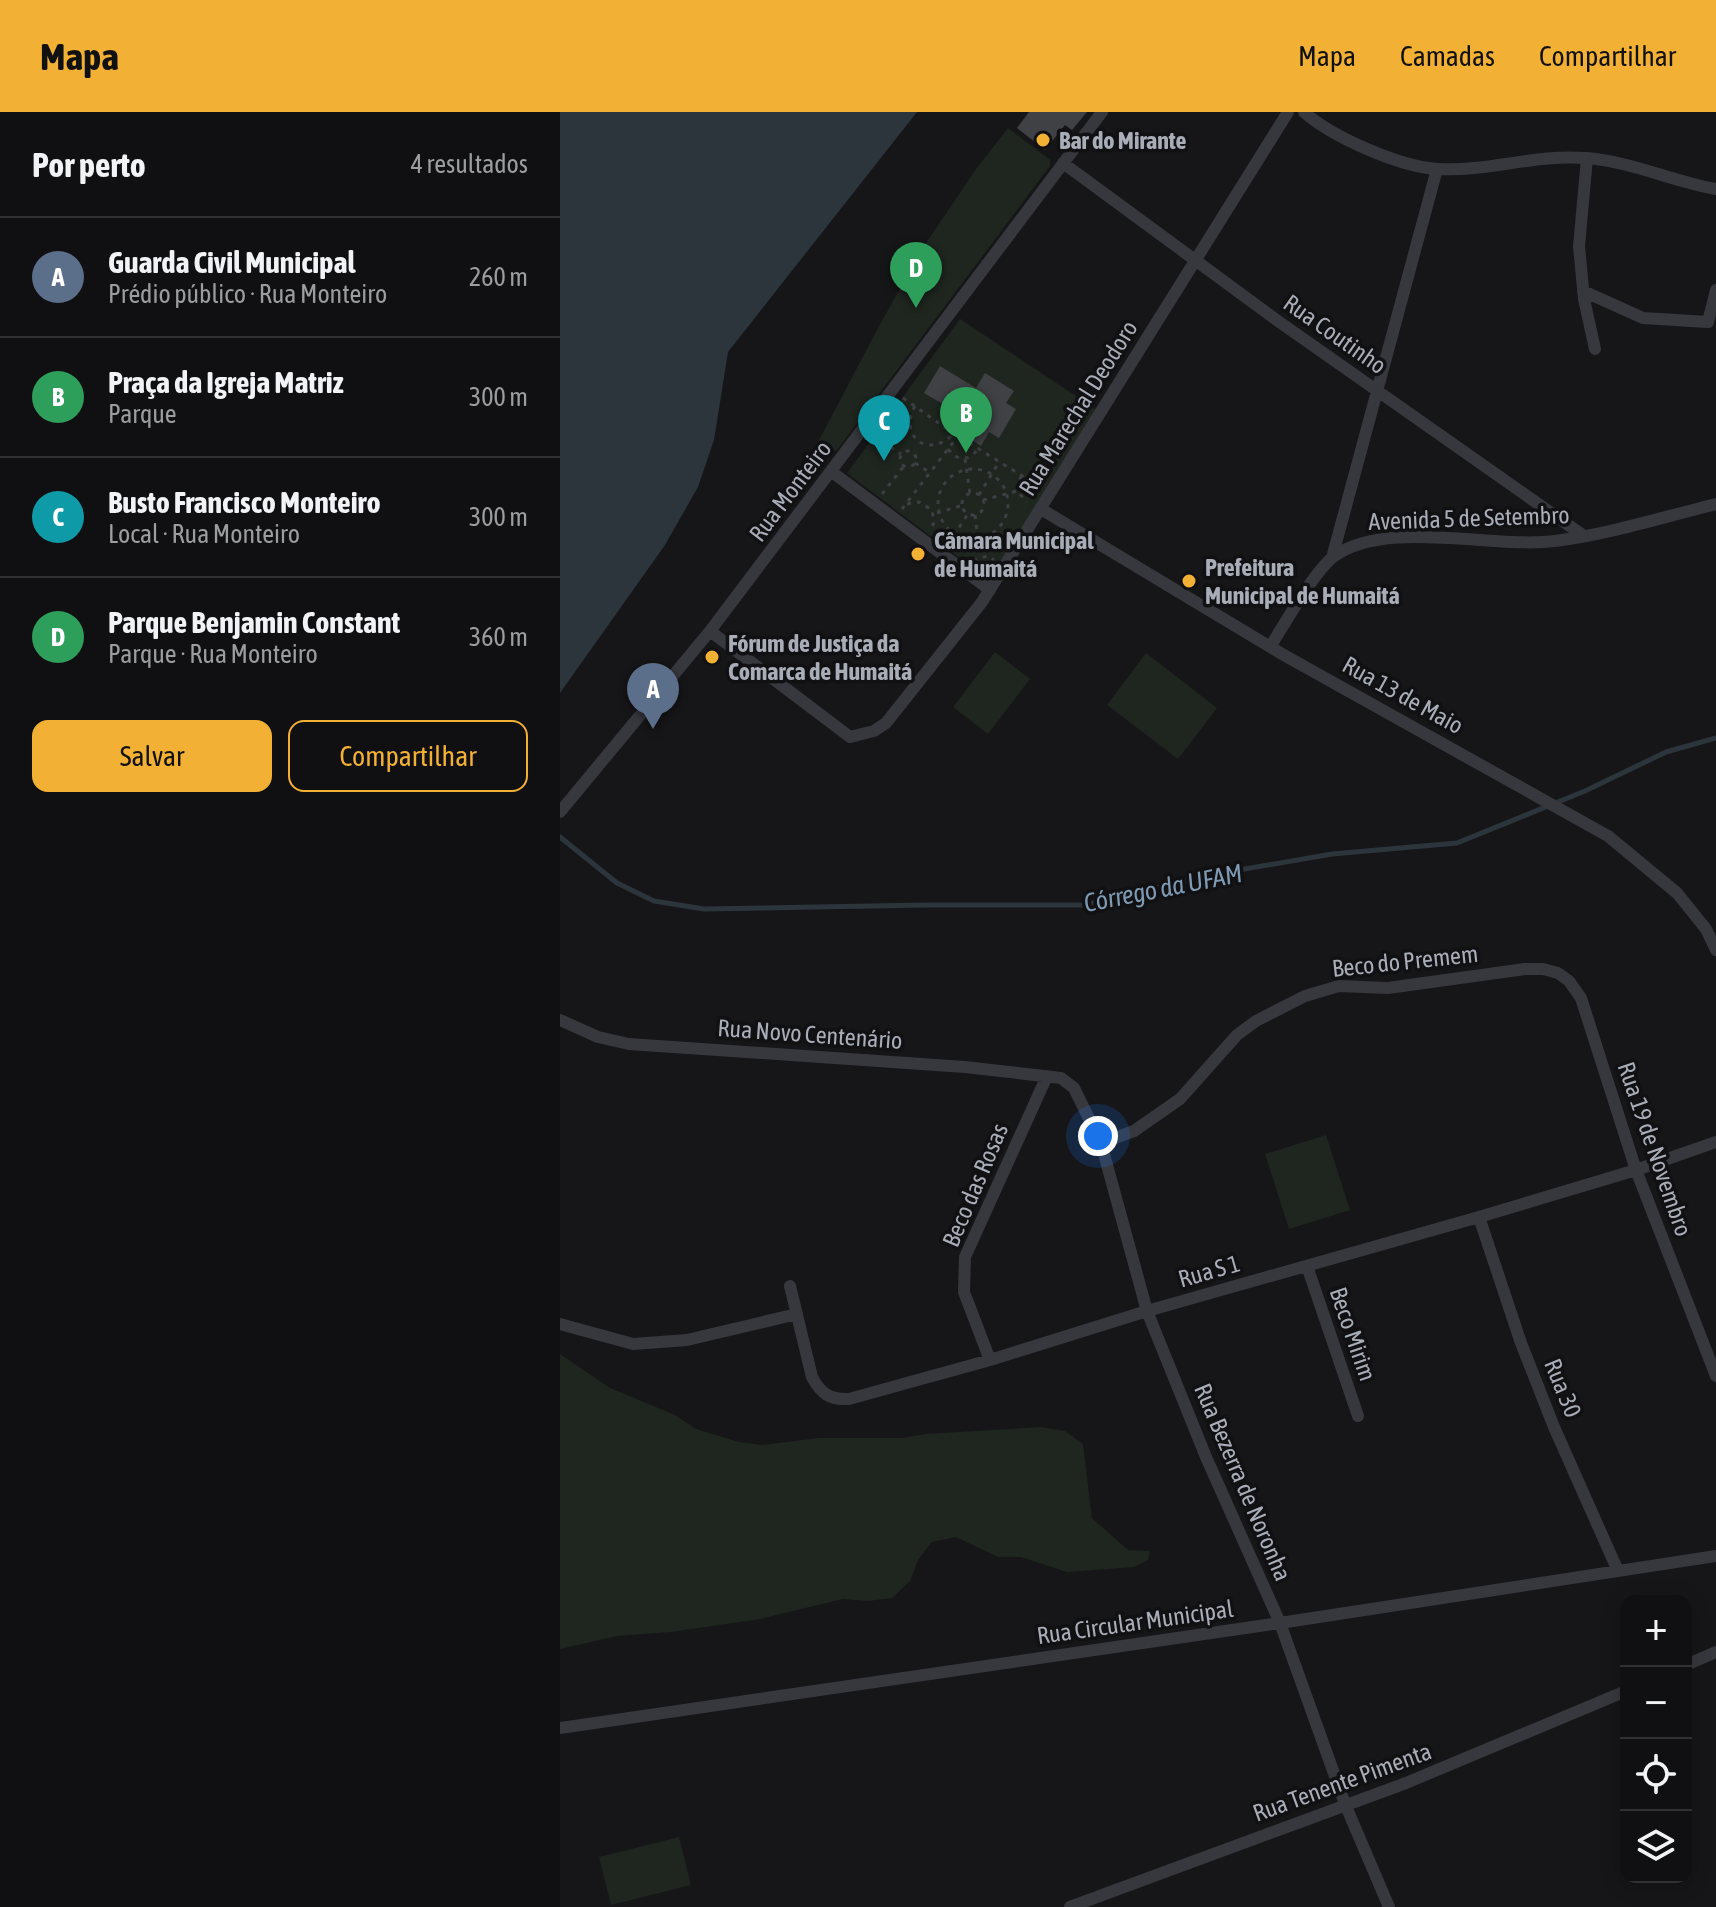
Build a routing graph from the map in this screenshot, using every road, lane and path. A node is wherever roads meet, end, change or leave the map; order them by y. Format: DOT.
graph roads {
  1 [pos="1102,112"];
  2 [pos="1288,112"];
  3 [pos="1304,112"];
  4 [pos="1587,158"];
  5 [pos="1063,163"];
  6 [pos="1437,169"];
  7 [pos="1716,189"];
  8 [pos="1196,260"];
  9 [pos="1716,290"];
  10 [pos="1583,291"];
  11 [pos="1595,349"];
  12 [pos="1376,389"];
  13 [pos="892,391"];
  14 [pos="916,405"];
  15 [pos="864,430"];
  16 [pos="950,431"];
  17 [pos="959,436"];
  18 [pos="979,448"];
  19 [pos="948,449"];
  20 [pos="901,454"];
  21 [pos="965,459"];
  22 [pos="999,462"];
  23 [pos="915,463"];
  24 [pos="904,466"];
  25 [pos="966,469"];
  26 [pos="832,472"];
  27 [pos="929,472"];
  28 [pos="992,474"];
  29 [pos="1021,476"];
  30 [pos="1017,491"];
  31 [pos="970,494"];
  32 [pos="1008,494"];
  33 [pos="1050,494"];
  34 [pos="979,495"];
  35 [pos="983,500"];
  36 [pos="875,504"];
  37 [pos="1716,504"];
  38 [pos="905,505"];
  39 [pos="962,505"];
  40 [pos="1041,509"];
  41 [pos="936,513"];
  42 [pos="968,514"];
  43 [pos="975,515"];
  44 [pos="895,519"];
  45 [pos="955,534"];
  46 [pos="1584,536"];
  47 [pos="978,539"];
  48 [pos="924,540"];
  49 [pos="940,553"];
  50 [pos="981,556"];
  51 [pos="1332,558"];
  52 [pos="1004,568"];
  53 [pos="964,571"];
  54 [pos="990,590"];
  55 [pos="710,631"];
  56 [pos="1270,647"];
  57 [pos="560,812"];
  58 [pos="1716,950"];
  59 [pos="1525,969"];
  60 [pos="560,1020"];
  61 [pos="1054,1077"];
  62 [pos="1716,1142"];
  63 [pos="1101,1143"];
  64 [pos="1636,1170"];
  65 [pos="1479,1217"];
  66 [pos="1307,1266"];
  67 [pos="790,1286"];
  68 [pos="1147,1311"];
  69 [pos="797,1314"];
  70 [pos="560,1324"];
  71 [pos="990,1360"];
  72 [pos="1716,1376"];
  73 [pos="1358,1416"];
  74 [pos="1716,1556"];
  75 [pos="1618,1571"];
  76 [pos="1280,1623"];
  77 [pos="1716,1652"];
  78 [pos="1692,1662"];
  79 [pos="1620,1694"];
  80 [pos="560,1728"];
  81 [pos="1345,1804"];
  82 [pos="1070,1907"];
  83 [pos="1389,1907"];
  1 -- 5 [label="street, Rua Monteiro"];
  2 -- 8 [label="street, Rua Marechal Deodoro"];
  3 -- 6 [label="street"];
  4 -- 6 [label="street"];
  4 -- 7 [label="street"];
  4 -- 10 [label="street"];
  5 -- 8 [label="street, Rua Coutinho"];
  5 -- 13 [label="street, Rua Monteiro"];
  6 -- 12 [label="street"];
  8 -- 12 [label="street, Rua Coutinho"];
  8 -- 33 [label="street, Rua Marechal Deodoro"];
  9 -- 10 [label="street"];
  10 -- 11 [label="street"];
  12 -- 46 [label="street, Rua Coutinho"];
  12 -- 51 [label="street"];
  13 -- 14 [label="path"];
  13 -- 15 [label="street, Rua Monteiro"];
  14 -- 16 [label="path"];
  14 -- 16 [label="path"];
  15 -- 20 [label="path"];
  15 -- 26 [label="street, Rua Monteiro"];
  16 -- 17 [label="path"];
  17 -- 18 [label="path"];
  17 -- 19 [label="path"];
  18 -- 21 [label="path"];
  18 -- 22 [label="path"];
  19 -- 21 [label="path"];
  19 -- 27 [label="path"];
  20 -- 23 [label="path"];
  20 -- 24 [label="path"];
  21 -- 25 [label="path"];
  22 -- 28 [label="path"];
  22 -- 29 [label="path"];
  23 -- 24 [label="path"];
  23 -- 27 [label="path"];
  24 -- 36 [label="path"];
  25 -- 28 [label="path"];
  25 -- 31 [label="path"];
  25 -- 41 [label="path"];
  26 -- 36 [label="street"];
  26 -- 55 [label="street, Rua Monteiro"];
  27 -- 38 [label="path"];
  28 -- 32 [label="path"];
  28 -- 34 [label="path"];
  29 -- 30 [label="path"];
  29 -- 33 [label="path"];
  30 -- 32 [label="path"];
  30 -- 40 [label="path"];
  31 -- 34 [label="path"];
  31 -- 39 [label="path"];
  32 -- 35 [label="path"];
  32 -- 47 [label="path"];
  33 -- 40 [label="street, Rua Marechal Deodoro"];
  34 -- 35 [label="path"];
  35 -- 43 [label="path"];
  36 -- 44 [label="street"];
  37 -- 46 [label="street, Avenida 5 de Setembro"];
  38 -- 41 [label="path"];
  38 -- 44 [label="path"];
  39 -- 41 [label="path"];
  39 -- 42 [label="path"];
  40 -- 52 [label="street, Rua Marechal Deodoro"];
  40 -- 56 [label="street, Rua 13 de Maio"];
  41 -- 45 [label="path"];
  41 -- 48 [label="path"];
  42 -- 43 [label="path"];
  42 -- 45 [label="path"];
  43 -- 47 [label="path"];
  44 -- 48 [label="street"];
  45 -- 47 [label="path"];
  45 -- 49 [label="path"];
  46 -- 51 [label="street, Avenida 5 de Setembro"];
  47 -- 50 [label="path"];
  48 -- 49 [label="street"];
  49 -- 53 [label="street"];
  50 -- 52 [label="path"];
  50 -- 53 [label="path"];
  51 -- 56 [label="street, Avenida 5 de Setembro"];
  52 -- 54 [label="street, Rua Marechal Deodoro"];
  53 -- 54 [label="street"];
  54 -- 55 [label="street, Rua Marechal Deodoro"];
  55 -- 57 [label="street, Rua Monteiro"];
  56 -- 58 [label="street, Rua 13 de Maio"];
  59 -- 63 [label="street, Beco do Premem"];
  59 -- 64 [label="street, Rua 19 de Novembro"];
  60 -- 61 [label="street, Rua Novo Centenário"];
  61 -- 63 [label="street, Rua Bezerra de Noronha"];
  61 -- 71 [label="street, Beco das Rosas"];
  62 -- 64 [label="street, Rua S 1"];
  63 -- 68 [label="street, Rua Bezerra de Noronha"];
  64 -- 65 [label="street, Rua S 1"];
  64 -- 72 [label="street, Rua 19 de Novembro"];
  65 -- 66 [label="street, Rua S 1"];
  65 -- 75 [label="street, Rua 30"];
  66 -- 68 [label="street, Rua S 1"];
  66 -- 73 [label="street, Beco Mirim"];
  67 -- 69 [label="street, Rua S 1"];
  68 -- 71 [label="street, Rua S 1"];
  68 -- 76 [label="street, Rua Bezerra de Noronha"];
  69 -- 70 [label="street"];
  69 -- 71 [label="street, Rua S 1"];
  74 -- 75 [label="street, Rua Circular Municipal"];
  75 -- 76 [label="street, Rua Circular Municipal"];
  76 -- 80 [label="street, Rua Circular Municipal"];
  76 -- 81 [label="street, Rua Bezerra de Noronha"];
  77 -- 78 [label="street"];
  79 -- 81 [label="street, Rua Tenente Pimenta"];
  81 -- 82 [label="street, Rua Tenente Pimenta"];
  81 -- 83 [label="street, Rua Bezerra de Noronha"];
}
